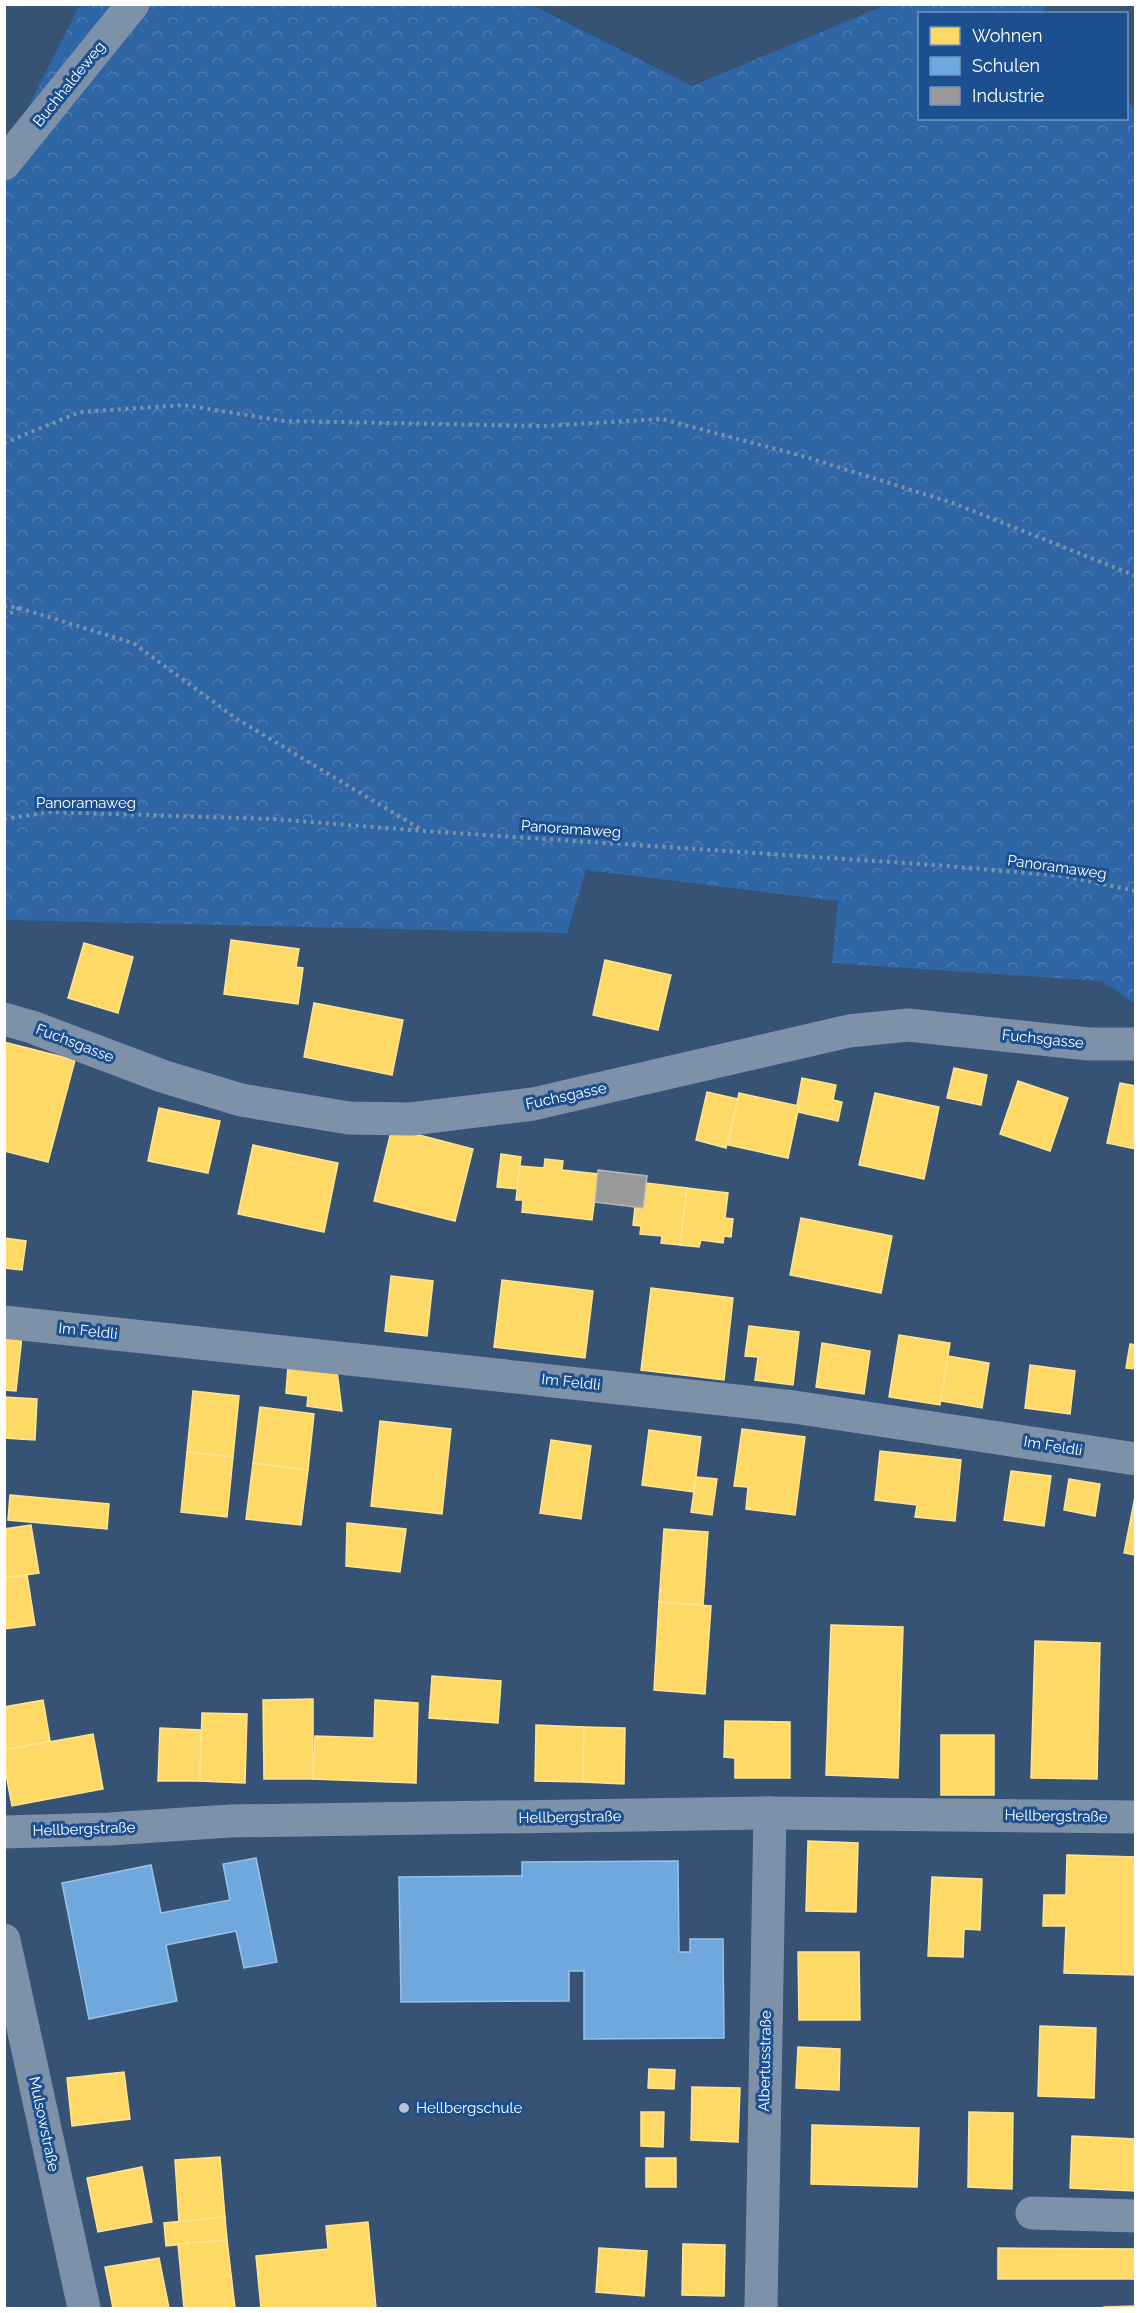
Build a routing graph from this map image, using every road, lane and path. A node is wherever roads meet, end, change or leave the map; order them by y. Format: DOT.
graph roads {
  1 [pos="133,4"];
  2 [pos="4,164"];
  3 [pos="4,443"];
  4 [pos="1136,576"];
  5 [pos="4,606"];
  6 [pos="19,608"];
  7 [pos="4,617"];
  8 [pos="4,819"];
  9 [pos="424,831"];
  10 [pos="1136,891"];
  11 [pos="4,1019"];
  12 [pos="1136,1044"];
  13 [pos="4,1322"];
  14 [pos="1136,1459"];
  15 [pos="770,1813"];
  16 [pos="1136,1816"];
  17 [pos="4,1832"];
  18 [pos="4,1940"];
  19 [pos="1032,2213"];
  20 [pos="1136,2216"];
  21 [pos="84,2308"];
  22 [pos="761,2308"];
  1 -- 2 [label="street, Buchhaldeweg"];
  3 -- 4 [label="path"];
  5 -- 6 [label="path"];
  6 -- 7 [label="path"];
  6 -- 9 [label="path"];
  8 -- 9 [label="path, Panoramaweg"];
  9 -- 10 [label="path, Panoramaweg"];
  11 -- 12 [label="street, Fuchsgasse"];
  13 -- 14 [label="street, Im Feldli"];
  15 -- 16 [label="street, Hellbergstraße"];
  15 -- 17 [label="street, Hellbergstraße"];
  15 -- 22 [label="street, Albertusstraße"];
  18 -- 21 [label="street, Mulsowstraße"];
  19 -- 20 [label="street"];
}
